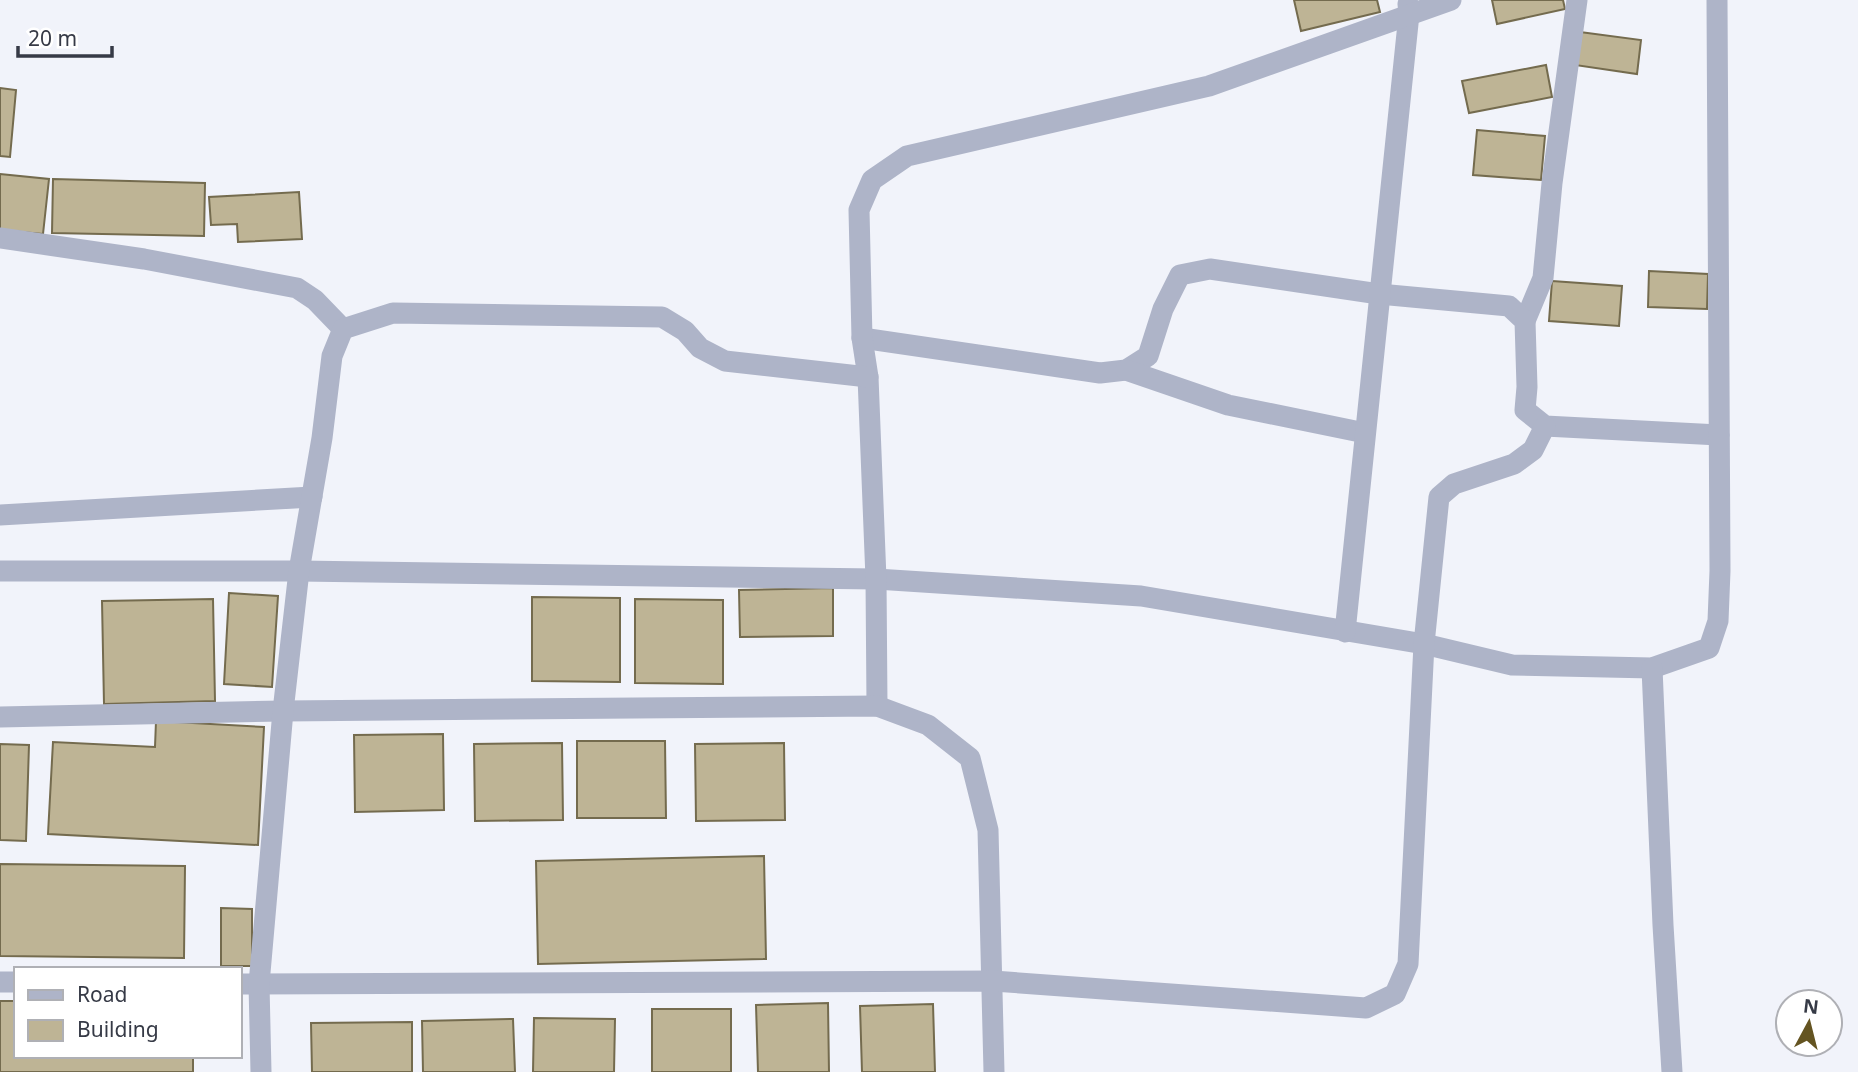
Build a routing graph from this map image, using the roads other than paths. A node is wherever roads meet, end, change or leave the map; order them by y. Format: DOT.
graph roads {
  1 [pos="1451,0"];
  2 [pos="1577,0"];
  3 [pos="1717,0"];
  4 [pos="1408,7"];
  5 [pos="0,238"];
  6 [pos="1379,294"];
  7 [pos="1525,321"];
  8 [pos="344,329"];
  9 [pos="862,338"];
  10 [pos="1126,370"];
  11 [pos="868,377"];
  12 [pos="1545,426"];
  13 [pos="1365,433"];
  14 [pos="1718,435"];
  15 [pos="312,497"];
  16 [pos="0,515"];
  17 [pos="0,571"];
  18 [pos="299,571"];
  19 [pos="876,579"];
  20 [pos="1345,632"];
  21 [pos="1424,644"];
  22 [pos="1652,668"];
  23 [pos="877,706"];
  24 [pos="283,711"];
  25 [pos="0,717"];
  26 [pos="993,981"];
  27 [pos="249,984"];
  28 [pos="261,1072"];
  29 [pos="994,1072"];
  30 [pos="1672,1072"];
  1 -- 4 [label="street"];
  2 -- 7 [label="street"];
  3 -- 14 [label="street"];
  4 -- 6 [label="street"];
  4 -- 9 [label="street"];
  5 -- 8 [label="street"];
  6 -- 7 [label="street"];
  6 -- 10 [label="street"];
  6 -- 13 [label="street"];
  7 -- 12 [label="street"];
  8 -- 11 [label="street"];
  8 -- 15 [label="street"];
  9 -- 10 [label="street"];
  9 -- 11 [label="street"];
  10 -- 13 [label="street"];
  11 -- 19 [label="street"];
  12 -- 14 [label="street"];
  12 -- 21 [label="street"];
  13 -- 20 [label="street"];
  14 -- 22 [label="street"];
  15 -- 16 [label="street"];
  15 -- 18 [label="street"];
  17 -- 18 [label="street"];
  18 -- 19 [label="street"];
  18 -- 24 [label="street"];
  19 -- 20 [label="street"];
  19 -- 23 [label="street"];
  20 -- 21 [label="street"];
  21 -- 22 [label="street"];
  21 -- 26 [label="street"];
  22 -- 30 [label="street"];
  23 -- 24 [label="street"];
  23 -- 26 [label="street"];
  24 -- 25 [label="street"];
  24 -- 27 [label="street"];
  26 -- 27 [label="street"];
  26 -- 29 [label="street"];
  27 -- 28 [label="street"];
}
